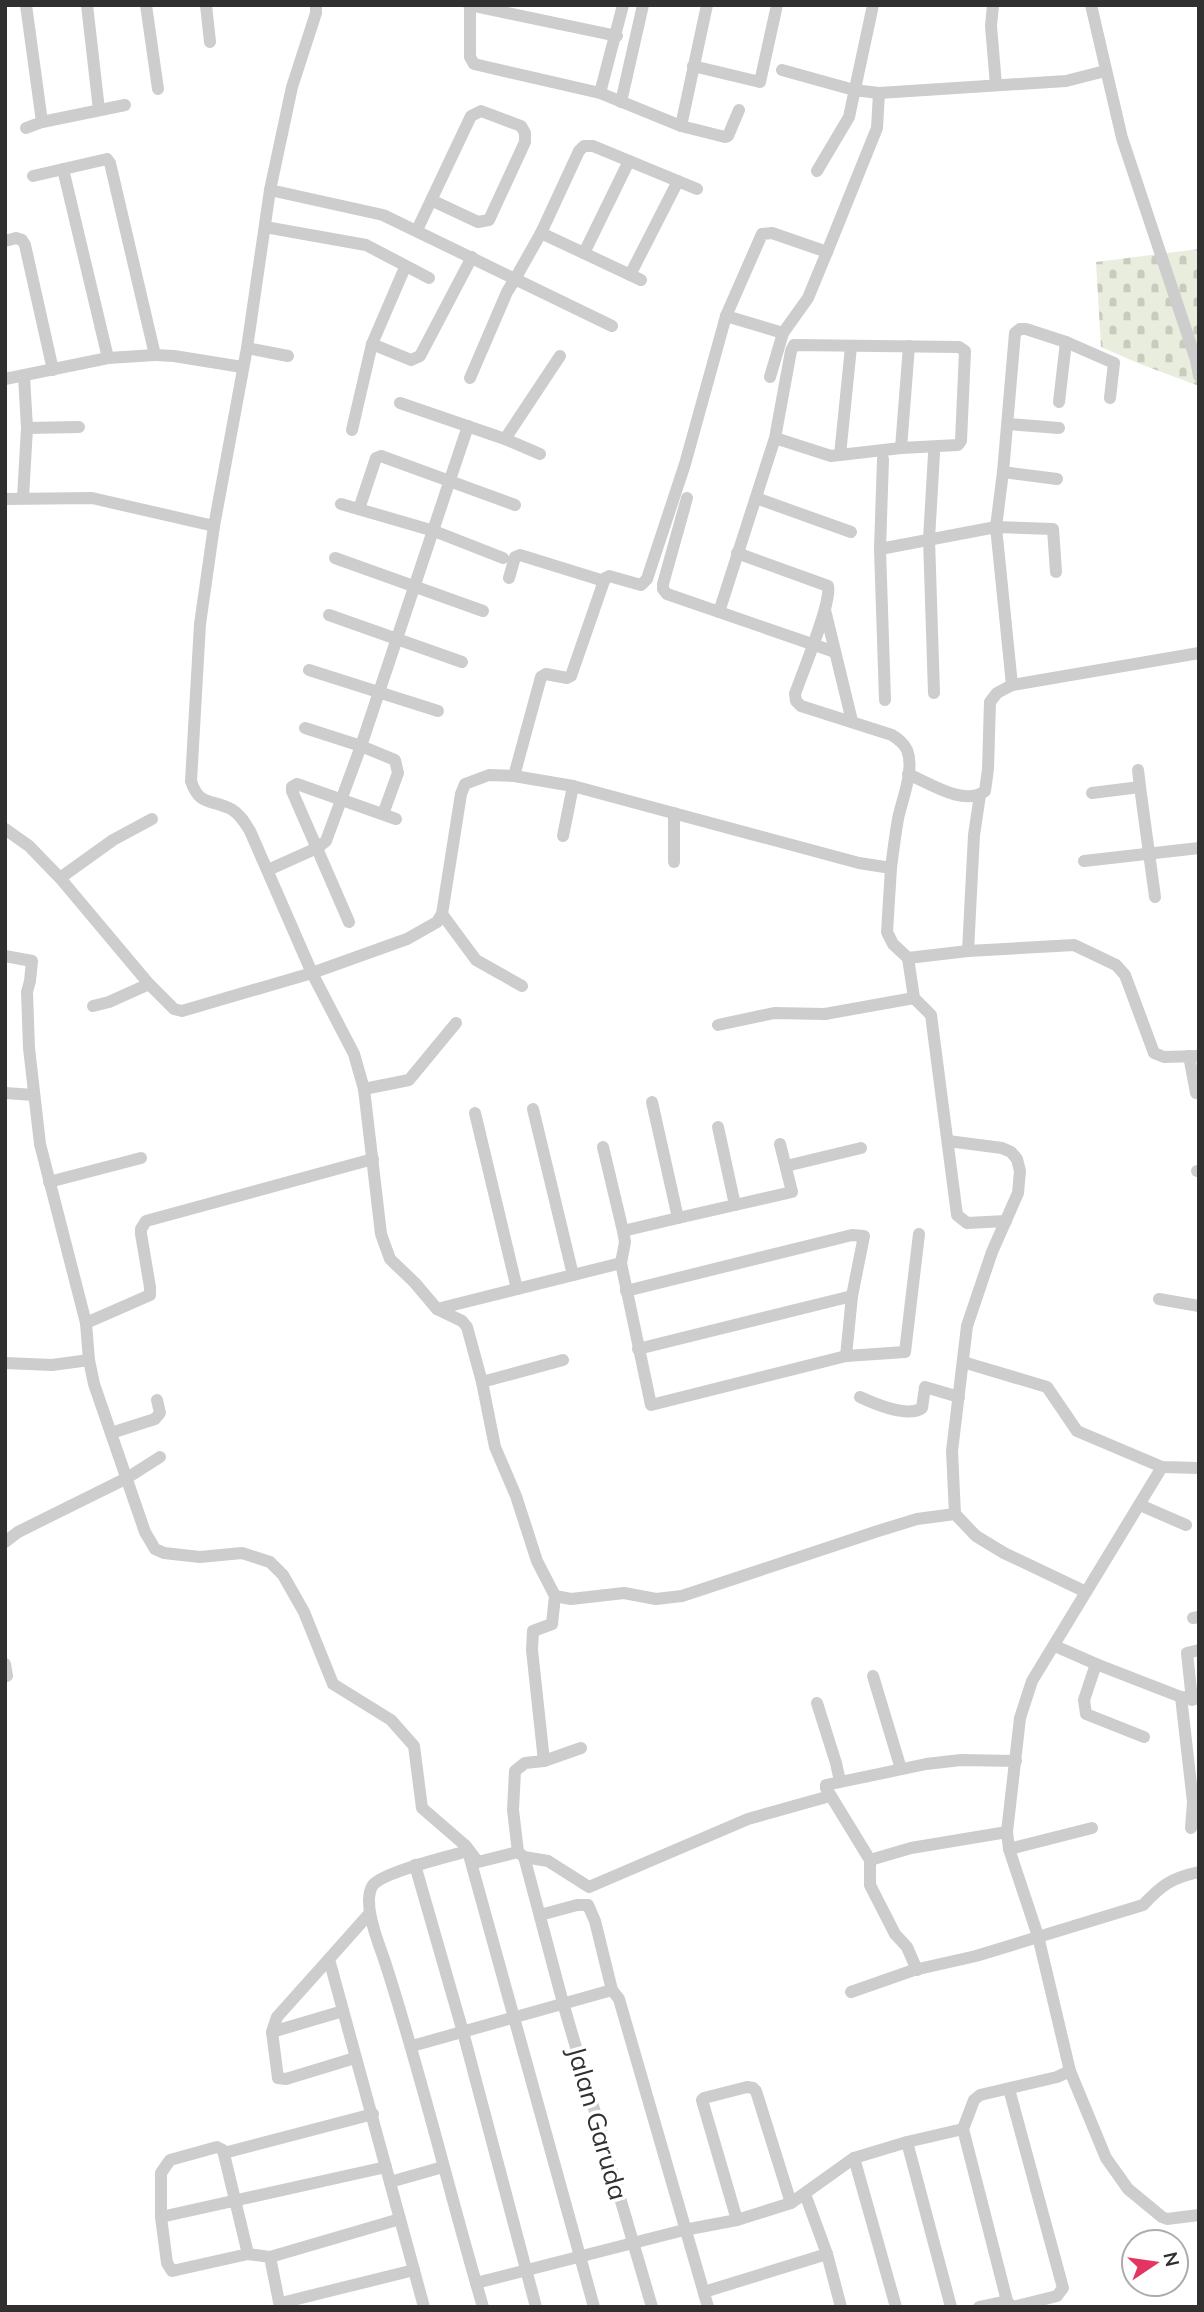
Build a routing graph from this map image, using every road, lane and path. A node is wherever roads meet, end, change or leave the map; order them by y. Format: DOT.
graph roads {
  1 [pos="26,5"];
  2 [pos="86,5"];
  3 [pos="146,5"];
  4 [pos="206,5"];
  5 [pos="316,5"];
  6 [pos="470,5"];
  7 [pos="623,5"];
  8 [pos="643,5"];
  9 [pos="707,5"];
  10 [pos="777,5"];
  11 [pos="873,5"];
  12 [pos="993,5"];
  13 [pos="1091,5"];
  14 [pos="617,36"];
  15 [pos="210,42"];
  16 [pos="693,66"];
  17 [pos="782,70"];
  18 [pos="1105,71"];
  19 [pos="996,85"];
  20 [pos="158,89"];
  21 [pos="854,90"];
  22 [pos="600,93"];
  23 [pos="879,93"];
  24 [pos="621,102"];
  25 [pos="125,105"];
  26 [pos="99,110"];
  27 [pos="739,110"];
  28 [pos="42,122"];
  29 [pos="681,126"];
  30 [pos="26,128"];
  31 [pos="629,161"];
  32 [pos="63,169"];
  33 [pos="817,171"];
  34 [pos="33,176"];
  35 [pos="678,181"];
  36 [pos="697,189"];
  37 [pos="271,190"];
  38 [pos="431,200"];
  39 [pos="265,227"];
  40 [pos="417,230"];
  41 [pos="541,233"];
  42 [pos="5,241"];
  43 [pos="827,252"];
  44 [pos="584,253"];
  45 [pos="471,257"];
  46 [pos="403,272"];
  47 [pos="429,278"];
  48 [pos="515,279"];
  49 [pos="726,316"];
  50 [pos="612,326"];
  51 [pos="783,333"];
  52 [pos="1066,342"];
  53 [pos="372,344"];
  54 [pos="909,346"];
  55 [pos="850,347"];
  56 [pos="247,348"];
  57 [pos="155,355"];
  58 [pos="288,356"];
  59 [pos="559,356"];
  60 [pos="108,358"];
  61 [pos="242,367"];
  62 [pos="53,370"];
  63 [pos="24,376"];
  64 [pos="1199,376"];
  65 [pos="770,377"];
  66 [pos="470,378"];
  67 [pos="5,379"];
  68 [pos="1111,398"];
  69 [pos="1059,402"];
  70 [pos="400,403"];
  71 [pos="1008,424"];
  72 [pos="468,426"];
  73 [pos="79,427"];
  74 [pos="27,428"];
  75 [pos="1059,428"];
  76 [pos="352,430"];
  77 [pos="775,438"];
  78 [pos="505,439"];
  79 [pos="901,448"];
  80 [pos="540,454"];
  81 [pos="840,454"];
  82 [pos="934,454"];
  83 [pos="883,459"];
  84 [pos="1003,472"];
  85 [pos="1057,479"];
  86 [pos="451,481"];
  87 [pos="23,498"];
  88 [pos="687,498"];
  89 [pos="756,498"];
  90 [pos="5,499"];
  91 [pos="341,504"];
  92 [pos="514,505"];
  93 [pos="359,509"];
  94 [pos="214,527"];
  95 [pos="996,527"];
  96 [pos="434,531"];
  97 [pos="851,532"];
  98 [pos="929,539"];
  99 [pos="880,549"];
  100 [pos="737,553"];
  101 [pos="335,558"];
  102 [pos="503,558"];
  103 [pos="1056,572"];
  104 [pos="509,578"];
  105 [pos="604,581"];
  106 [pos="415,585"];
  107 [pos="825,610"];
  108 [pos="483,611"];
  109 [pos="719,612"];
  110 [pos="329,615"];
  111 [pos="397,639"];
  112 [pos="812,644"];
  113 [pos="835,652"];
  114 [pos="1199,653"];
  115 [pos="462,662"];
  116 [pos="309,670"];
  117 [pos="1012,685"];
  118 [pos="378,692"];
  119 [pos="934,693"];
  120 [pos="884,700"];
  121 [pos="438,711"];
  122 [pos="852,721"];
  123 [pos="306,728"];
  124 [pos="361,746"];
  125 [pos="1138,770"];
  126 [pos="908,774"];
  127 [pos="514,776"];
  128 [pos="573,786"];
  129 [pos="1140,787"];
  130 [pos="1092,793"];
  131 [pos="980,795"];
  132 [pos="341,799"];
  133 [pos="674,813"];
  134 [pos="383,814"];
  135 [pos="152,819"];
  136 [pos="396,819"];
  137 [pos="5,829"];
  138 [pos="563,836"];
  139 [pos="317,848"];
  140 [pos="1199,848"];
  141 [pos="1149,852"];
  142 [pos="1084,861"];
  143 [pos="674,862"];
  144 [pos="891,868"];
  145 [pos="268,870"];
  146 [pos="60,878"];
  147 [pos="1155,897"];
  148 [pos="442,914"];
  149 [pos="349,922"];
  150 [pos="968,951"];
  151 [pos="5,956"];
  152 [pos="908,958"];
  153 [pos="312,973"];
  154 [pos="149,984"];
  155 [pos="522,986"];
  156 [pos="914,998"];
  157 [pos="93,1006"];
  158 [pos="456,1023"];
  159 [pos="718,1025"];
  160 [pos="1194,1056"];
  161 [pos="364,1089"];
  162 [pos="1196,1093"];
  163 [pos="5,1094"];
  164 [pos="34,1095"];
  165 [pos="652,1102"];
  166 [pos="533,1109"];
  167 [pos="475,1113"];
  168 [pos="718,1127"];
  169 [pos="948,1141"];
  170 [pos="780,1144"];
  171 [pos="603,1147"];
  172 [pos="861,1148"];
  173 [pos="141,1158"];
  174 [pos="373,1159"];
  175 [pos="786,1166"];
  176 [pos="50,1182"];
  177 [pos="735,1205"];
  178 [pos="678,1218"];
  179 [pos="1006,1221"];
  180 [pos="623,1231"];
  181 [pos="919,1234"];
  182 [pos="621,1263"];
  183 [pos="573,1275"];
  184 [pos="517,1289"];
  185 [pos="626,1291"];
  186 [pos="852,1296"];
  187 [pos="1159,1299"];
  188 [pos="1199,1306"];
  189 [pos="438,1310"];
  190 [pos="86,1323"];
  191 [pos="638,1349"];
  192 [pos="846,1356"];
  193 [pos="89,1360"];
  194 [pos="563,1360"];
  195 [pos="963,1362"];
  196 [pos="5,1363"];
  197 [pos="482,1382"];
  198 [pos="860,1397"];
  199 [pos="959,1397"];
  200 [pos="157,1399"];
  201 [pos="111,1433"];
  202 [pos="160,1457"];
  203 [pos="1162,1467"];
  204 [pos="1199,1468"];
  205 [pos="127,1478"];
  206 [pos="1140,1505"];
  207 [pos="955,1514"];
  208 [pos="1186,1525"];
  209 [pos="5,1542"];
  210 [pos="1086,1592"];
  211 [pos="555,1596"];
  212 [pos="1055,1646"];
  213 [pos="1199,1650"];
  214 [pos="1096,1664"];
  215 [pos="873,1676"];
  216 [pos="1191,1698"];
  217 [pos="817,1703"];
  218 [pos="1144,1737"];
  219 [pos="581,1748"];
  220 [pos="544,1761"];
  221 [pos="1016,1761"];
  222 [pos="901,1769"];
  223 [pos="840,1782"];
  224 [pos="830,1796"];
  225 [pos="1092,1828"];
  226 [pos="1191,1828"];
  227 [pos="1007,1832"];
  228 [pos="1009,1849"];
  229 [pos="468,1850"];
  230 [pos="521,1855"];
  231 [pos="870,1860"];
  232 [pos="415,1865"];
  233 [pos="1199,1872"];
  234 [pos="369,1914"];
  235 [pos="540,1915"];
  236 [pos="1038,1936"];
  237 [pos="329,1959"];
  238 [pos="917,1970"];
  239 [pos="612,1990"];
  240 [pos="851,1992"];
  241 [pos="563,2003"];
  242 [pos="343,2011"];
  243 [pos="515,2017"];
  244 [pos="272,2032"];
  245 [pos="463,2032"];
  246 [pos="412,2046"];
  247 [pos="355,2059"];
  248 [pos="1070,2071"];
  249 [pos="1009,2089"];
  250 [pos="373,2114"];
  251 [pos="963,2129"];
  252 [pos="906,2142"];
  253 [pos="224,2153"];
  254 [pos="854,2158"];
  255 [pos="386,2167"];
  256 [pos="443,2167"];
  257 [pos="390,2182"];
  258 [pos="805,2194"];
  259 [pos="235,2201"];
  260 [pos="791,2203"];
  261 [pos="1199,2214"];
  262 [pos="161,2217"];
  263 [pos="400,2219"];
  264 [pos="737,2220"];
  265 [pos="684,2230"];
  266 [pos="633,2243"];
  267 [pos="248,2254"];
  268 [pos="827,2254"];
  269 [pos="579,2256"];
  270 [pos="270,2257"];
  271 [pos="414,2270"];
  272 [pos="525,2270"];
  273 [pos="476,2283"];
  274 [pos="704,2292"];
  275 [pos="281,2305"];
  276 [pos="1011,2305"];
  277 [pos="424,2307"];
  278 [pos="483,2307"];
  279 [pos="536,2307"];
  280 [pos="594,2307"];
  281 [pos="652,2307"];
  282 [pos="708,2307"];
  283 [pos="841,2307"];
  284 [pos="895,2307"];
  285 [pos="951,2307"];
  286 [pos="979,2307"];
  1 -- 28 [label="street"];
  2 -- 26 [label="street"];
  3 -- 20 [label="street"];
  4 -- 15 [label="street"];
  5 -- 37 [label="street"];
  6 -- 14 [label="street"];
  6 -- 22 [label="street"];
  7 -- 14 [label="street"];
  8 -- 24 [label="street"];
  9 -- 16 [label="street"];
  10 -- 16 [label="street"];
  11 -- 21 [label="street"];
  12 -- 19 [label="street"];
  13 -- 18 [label="street"];
  14 -- 22 [label="street"];
  16 -- 29 [label="street"];
  17 -- 21 [label="street"];
  18 -- 19 [label="street"];
  18 -- 64 [label="street"];
  19 -- 23 [label="street"];
  21 -- 23 [label="street"];
  21 -- 33 [label="street"];
  22 -- 24 [label="street"];
  23 -- 43 [label="street"];
  24 -- 29 [label="street"];
  25 -- 26 [label="street"];
  26 -- 28 [label="street"];
  27 -- 29 [label="street"];
  28 -- 30 [label="street"];
  31 -- 35 [label="street"];
  31 -- 41 [label="street"];
  31 -- 44 [label="street"];
  32 -- 34 [label="street"];
  32 -- 57 [label="street"];
  32 -- 60 [label="street"];
  35 -- 36 [label="street"];
  35 -- 44 [label="street"];
  37 -- 39 [label="street"];
  37 -- 40 [label="street"];
  38 -- 38 [label="street"];
  38 -- 40 [label="street"];
  39 -- 47 [label="street"];
  39 -- 56 [label="street"];
  40 -- 45 [label="street"];
  41 -- 44 [label="street"];
  41 -- 48 [label="street"];
  42 -- 62 [label="street"];
  43 -- 49 [label="street"];
  43 -- 51 [label="street"];
  45 -- 48 [label="street"];
  45 -- 53 [label="street"];
  46 -- 53 [label="street"];
  48 -- 50 [label="street"];
  48 -- 66 [label="street"];
  49 -- 51 [label="street"];
  49 -- 105 [label="street"];
  51 -- 65 [label="street"];
  52 -- 68 [label="street"];
  52 -- 69 [label="street"];
  52 -- 71 [label="street"];
  53 -- 76 [label="street"];
  54 -- 55 [label="street"];
  54 -- 79 [label="street"];
  54 -- 79 [label="street"];
  55 -- 77 [label="street"];
  55 -- 81 [label="street"];
  56 -- 58 [label="street"];
  56 -- 61 [label="street"];
  57 -- 60 [label="street"];
  57 -- 61 [label="street"];
  59 -- 78 [label="street"];
  60 -- 62 [label="street"];
  61 -- 94 [label="street"];
  62 -- 63 [label="street"];
  63 -- 67 [label="street"];
  63 -- 74 [label="street"];
  70 -- 72 [label="street"];
  71 -- 75 [label="street"];
  71 -- 84 [label="street"];
  72 -- 78 [label="street"];
  72 -- 86 [label="street"];
  73 -- 74 [label="street"];
  74 -- 87 [label="street"];
  77 -- 81 [label="street"];
  77 -- 89 [label="street"];
  78 -- 80 [label="street"];
  79 -- 81 [label="street"];
  82 -- 98 [label="street"];
  83 -- 99 [label="street"];
  84 -- 85 [label="street"];
  84 -- 95 [label="street"];
  86 -- 92 [label="street"];
  86 -- 93 [label="street"];
  86 -- 96 [label="street"];
  87 -- 90 [label="street"];
  87 -- 94 [label="street"];
  88 -- 109 [label="street"];
  89 -- 97 [label="street"];
  89 -- 100 [label="street"];
  91 -- 93 [label="street"];
  93 -- 96 [label="street"];
  94 -- 145 [label="street"];
  95 -- 98 [label="street"];
  95 -- 103 [label="street"];
  95 -- 117 [label="street"];
  96 -- 102 [label="street"];
  96 -- 106 [label="street"];
  98 -- 99 [label="street"];
  98 -- 119 [label="street"];
  99 -- 120 [label="street"];
  100 -- 107 [label="street"];
  100 -- 109 [label="street"];
  101 -- 106 [label="street"];
  104 -- 105 [label="street"];
  105 -- 127 [label="street"];
  106 -- 108 [label="street"];
  106 -- 111 [label="street"];
  107 -- 112 [label="street"];
  107 -- 113 [label="street"];
  109 -- 112 [label="street"];
  110 -- 111 [label="street"];
  111 -- 115 [label="street"];
  111 -- 118 [label="street"];
  112 -- 113 [label="street"];
  112 -- 122 [label="street"];
  113 -- 122 [label="street"];
  114 -- 117 [label="street"];
  116 -- 118 [label="street"];
  117 -- 131 [label="street"];
  118 -- 121 [label="street"];
  118 -- 124 [label="street"];
  122 -- 126 [label="street"];
  123 -- 124 [label="street"];
  124 -- 132 [label="street"];
  124 -- 134 [label="street"];
  125 -- 129 [label="street"];
  126 -- 131 [label="street"];
  126 -- 144 [label="street"];
  127 -- 128 [label="street"];
  127 -- 148 [label="street"];
  128 -- 133 [label="street"];
  128 -- 138 [label="street"];
  129 -- 130 [label="street"];
  129 -- 141 [label="street"];
  131 -- 150 [label="street"];
  132 -- 134 [label="street"];
  132 -- 139 [label="street"];
  132 -- 139 [label="street"];
  133 -- 143 [label="street"];
  133 -- 144 [label="street"];
  134 -- 136 [label="street"];
  135 -- 146 [label="street"];
  137 -- 146 [label="street"];
  139 -- 145 [label="street"];
  139 -- 149 [label="street"];
  140 -- 141 [label="street"];
  141 -- 142 [label="street"];
  141 -- 147 [label="street"];
  144 -- 152 [label="street"];
  145 -- 153 [label="street"];
  146 -- 154 [label="street"];
  148 -- 153 [label="street"];
  148 -- 155 [label="street"];
  150 -- 152 [label="street"];
  150 -- 160 [label="street"];
  151 -- 164 [label="street"];
  152 -- 156 [label="street"];
  153 -- 154 [label="street"];
  153 -- 161 [label="street"];
  154 -- 157 [label="street"];
  156 -- 159 [label="street"];
  156 -- 169 [label="street"];
  158 -- 161 [label="street"];
  160 -- 162 [label="street"];
  161 -- 174 [label="street"];
  163 -- 164 [label="street"];
  164 -- 176 [label="street"];
  165 -- 178 [label="street"];
  166 -- 183 [label="street"];
  167 -- 184 [label="street"];
  168 -- 177 [label="street"];
  169 -- 179 [label="street"];
  169 -- 179 [label="street"];
  170 -- 175 [label="street"];
  171 -- 180 [label="street"];
  172 -- 175 [label="street"];
  173 -- 176 [label="street"];
  174 -- 189 [label="street"];
  174 -- 190 [label="street"];
  175 -- 177 [label="street"];
  176 -- 190 [label="street"];
  177 -- 178 [label="street"];
  178 -- 180 [label="street"];
  179 -- 195 [label="street"];
  180 -- 182 [label="street"];
  181 -- 192 [label="street"];
  182 -- 183 [label="street"];
  182 -- 185 [label="street"];
  183 -- 184 [label="street"];
  184 -- 189 [label="street"];
  185 -- 186 [label="street"];
  185 -- 191 [label="street"];
  186 -- 191 [label="street"];
  186 -- 192 [label="street"];
  187 -- 188 [label="street"];
  189 -- 197 [label="street"];
  190 -- 193 [label="street"];
  191 -- 192 [label="street"];
  193 -- 196 [label="street"];
  193 -- 201 [label="street"];
  194 -- 197 [label="street"];
  195 -- 199 [label="street"];
  195 -- 203 [label="street"];
  197 -- 211 [label="street"];
  198 -- 199 [label="street"];
  199 -- 207 [label="street"];
  200 -- 201 [label="street"];
  201 -- 205 [label="street"];
  202 -- 205 [label="street"];
  203 -- 204 [label="street"];
  203 -- 206 [label="street"];
  205 -- 209 [label="street"];
  205 -- 229 [label="street"];
  206 -- 208 [label="street"];
  206 -- 210 [label="street"];
  207 -- 210 [label="street"];
  207 -- 211 [label="street"];
  210 -- 212 [label="street"];
  211 -- 220 [label="street"];
  212 -- 214 [label="street"];
  212 -- 221 [label="street"];
  213 -- 216 [label="street"];
  214 -- 216 [label="street"];
  214 -- 218 [label="street"];
  215 -- 222 [label="street"];
  216 -- 226 [label="street"];
  217 -- 223 [label="street"];
  219 -- 220 [label="street"];
  220 -- 230 [label="street, Jalan Garuda"];
  221 -- 222 [label="street"];
  221 -- 227 [label="street"];
  222 -- 223 [label="street"];
  223 -- 224 [label="street"];
  224 -- 230 [label="street"];
  224 -- 231 [label="street"];
  225 -- 228 [label="street"];
  227 -- 228 [label="street"];
  227 -- 231 [label="street"];
  228 -- 236 [label="street"];
  229 -- 230 [label="street"];
  229 -- 232 [label="street"];
  229 -- 243 [label="street"];
  230 -- 235 [label="street, Jalan Garuda"];
  231 -- 238 [label="street"];
  232 -- 234 [label="street"];
  232 -- 245 [label="street"];
  233 -- 236 [label="street"];
  234 -- 237 [label="street"];
  234 -- 246 [label="street"];
  235 -- 239 [label="street"];
  235 -- 241 [label="street, Jalan Garuda"];
  236 -- 238 [label="street"];
  236 -- 248 [label="street"];
  237 -- 242 [label="street"];
  237 -- 244 [label="street"];
  238 -- 240 [label="street"];
  239 -- 241 [label="street"];
  239 -- 265 [label="street"];
  241 -- 243 [label="street"];
  241 -- 266 [label="street, Jalan Garuda"];
  242 -- 244 [label="street"];
  242 -- 247 [label="street"];
  243 -- 245 [label="street"];
  243 -- 269 [label="street"];
  244 -- 247 [label="street"];
  245 -- 246 [label="street"];
  245 -- 272 [label="street"];
  246 -- 256 [label="street"];
  247 -- 250 [label="street"];
  248 -- 249 [label="street"];
  248 -- 261 [label="street"];
  249 -- 251 [label="street"];
  249 -- 276 [label="street"];
  250 -- 253 [label="street"];
  250 -- 255 [label="street"];
  251 -- 252 [label="street"];
  251 -- 276 [label="street"];
  252 -- 254 [label="street"];
  252 -- 285 [label="street"];
  253 -- 259 [label="street"];
  253 -- 262 [label="street"];
  254 -- 258 [label="street"];
  254 -- 284 [label="street"];
  255 -- 257 [label="street"];
  255 -- 259 [label="street"];
  256 -- 257 [label="street"];
  256 -- 273 [label="street"];
  257 -- 263 [label="street"];
  258 -- 260 [label="street"];
  258 -- 268 [label="street"];
  259 -- 262 [label="street"];
  259 -- 267 [label="street"];
  260 -- 264 [label="street"];
  260 -- 264 [label="street"];
  262 -- 267 [label="street"];
  263 -- 270 [label="street"];
  263 -- 271 [label="street"];
  264 -- 265 [label="street"];
  265 -- 266 [label="street"];
  265 -- 274 [label="street"];
  266 -- 269 [label="street"];
  266 -- 281 [label="street, Jalan Garuda"];
  267 -- 270 [label="street"];
  268 -- 274 [label="street"];
  268 -- 283 [label="street"];
  269 -- 272 [label="street"];
  269 -- 280 [label="street"];
  270 -- 275 [label="street"];
  271 -- 275 [label="street"];
  271 -- 277 [label="street"];
  272 -- 273 [label="street"];
  272 -- 279 [label="street"];
  273 -- 278 [label="street"];
  274 -- 282 [label="street"];
  276 -- 286 [label="street"];
}
